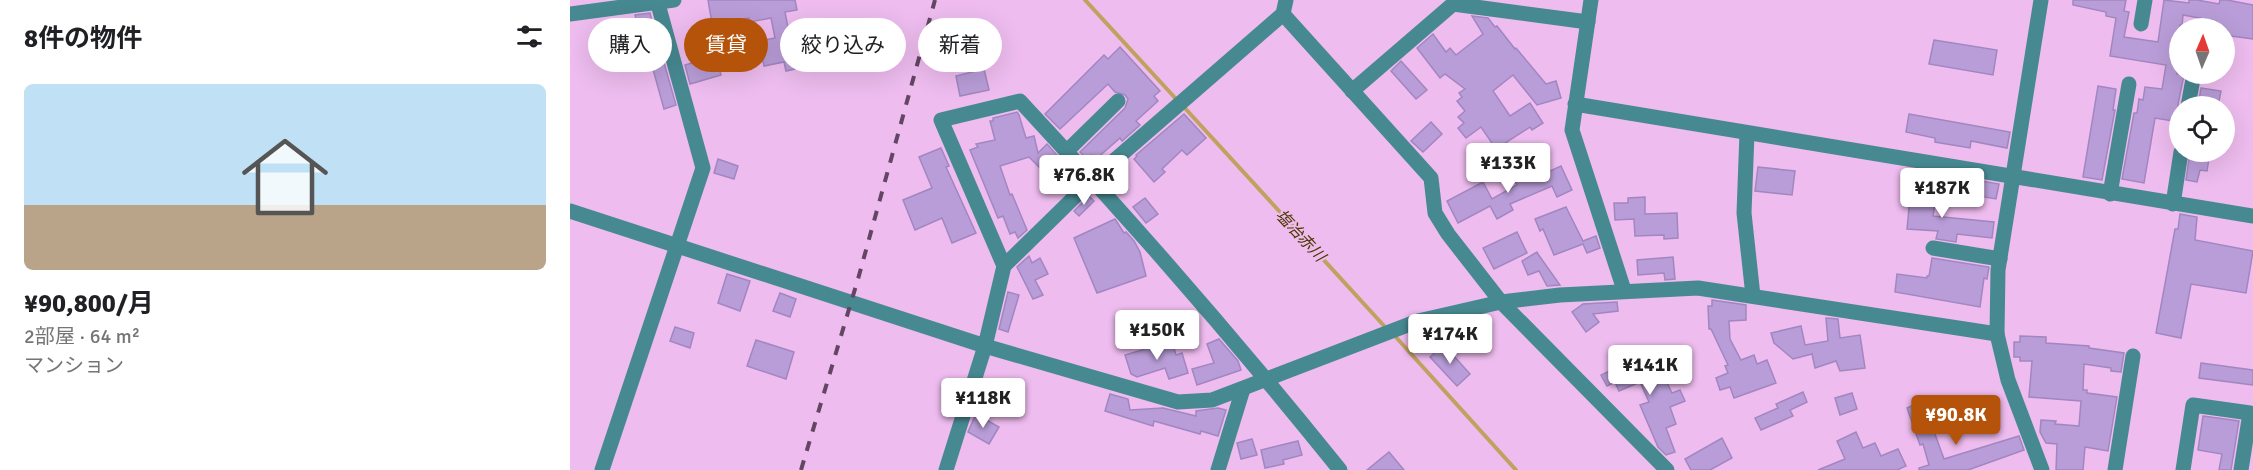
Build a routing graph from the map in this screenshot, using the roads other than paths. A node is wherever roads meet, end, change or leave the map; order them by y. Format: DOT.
graph roads {
  1 [pos="674,0"];
  2 [pos="1591,0"];
  3 [pos="2041,0"];
  4 [pos="2145,0"];
  5 [pos="658,4"];
  6 [pos="1284,7"];
  7 [pos="570,14"];
  8 [pos="1588,21"];
  9 [pos="2141,24"];
  10 [pos="2129,84"];
  11 [pos="1352,91"];
  12 [pos="1118,101"];
  13 [pos="1575,104"];
  14 [pos="1747,133"];
  15 [pos="1067,151"];
  16 [pos="2179,162"];
  17 [pos="2012,178"];
  18 [pos="1093,179"];
  19 [pos="2110,194"];
  20 [pos="2173,204"];
  21 [pos="570,211"];
  22 [pos="2253,216"];
  23 [pos="678,247"];
  24 [pos="1933,248"];
  25 [pos="2000,259"];
  26 [pos="1004,266"];
  27 [pos="1624,290"];
  28 [pos="1753,296"];
  29 [pos="1501,302"];
  30 [pos="1997,334"];
  31 [pos="985,346"];
  32 [pos="2133,356"];
  33 [pos="1267,380"];
  34 [pos="1242,389"];
  35 [pos="602,470"];
  36 [pos="946,470"];
  37 [pos="1218,470"];
  38 [pos="1340,470"];
  39 [pos="1667,470"];
  40 [pos="2042,470"];
  41 [pos="2115,470"];
  42 [pos="2183,470"];
  43 [pos="2241,470"];
  1 -- 5 [label="street"];
  2 -- 8 [label="street"];
  3 -- 17 [label="street"];
  4 -- 9 [label="street"];
  5 -- 7 [label="street"];
  5 -- 23 [label="street"];
  6 -- 11 [label="street"];
  6 -- 18 [label="street"];
  8 -- 11 [label="street"];
  8 -- 13 [label="street"];
  10 -- 19 [label="street"];
  11 -- 29 [label="street"];
  12 -- 15 [label="street"];
  13 -- 14 [label="street"];
  13 -- 27 [label="street"];
  14 -- 17 [label="street"];
  14 -- 28 [label="street"];
  15 -- 18 [label="street"];
  15 -- 26 [label="street"];
  16 -- 20 [label="street"];
  17 -- 19 [label="street"];
  17 -- 25 [label="street"];
  18 -- 26 [label="street"];
  18 -- 33 [label="street"];
  19 -- 20 [label="street"];
  20 -- 22 [label="street"];
  21 -- 23 [label="street"];
  23 -- 31 [label="street"];
  23 -- 35 [label="street"];
  24 -- 25 [label="street"];
  25 -- 30 [label="street"];
  26 -- 31 [label="street"];
  27 -- 28 [label="street"];
  27 -- 29 [label="street"];
  28 -- 30 [label="street"];
  29 -- 33 [label="street"];
  29 -- 39 [label="street"];
  30 -- 40 [label="street"];
  31 -- 34 [label="street"];
  31 -- 36 [label="street"];
  32 -- 41 [label="street"];
  33 -- 34 [label="street"];
  33 -- 38 [label="street"];
  34 -- 37 [label="street"];
  42 -- 43 [label="street"];
}
